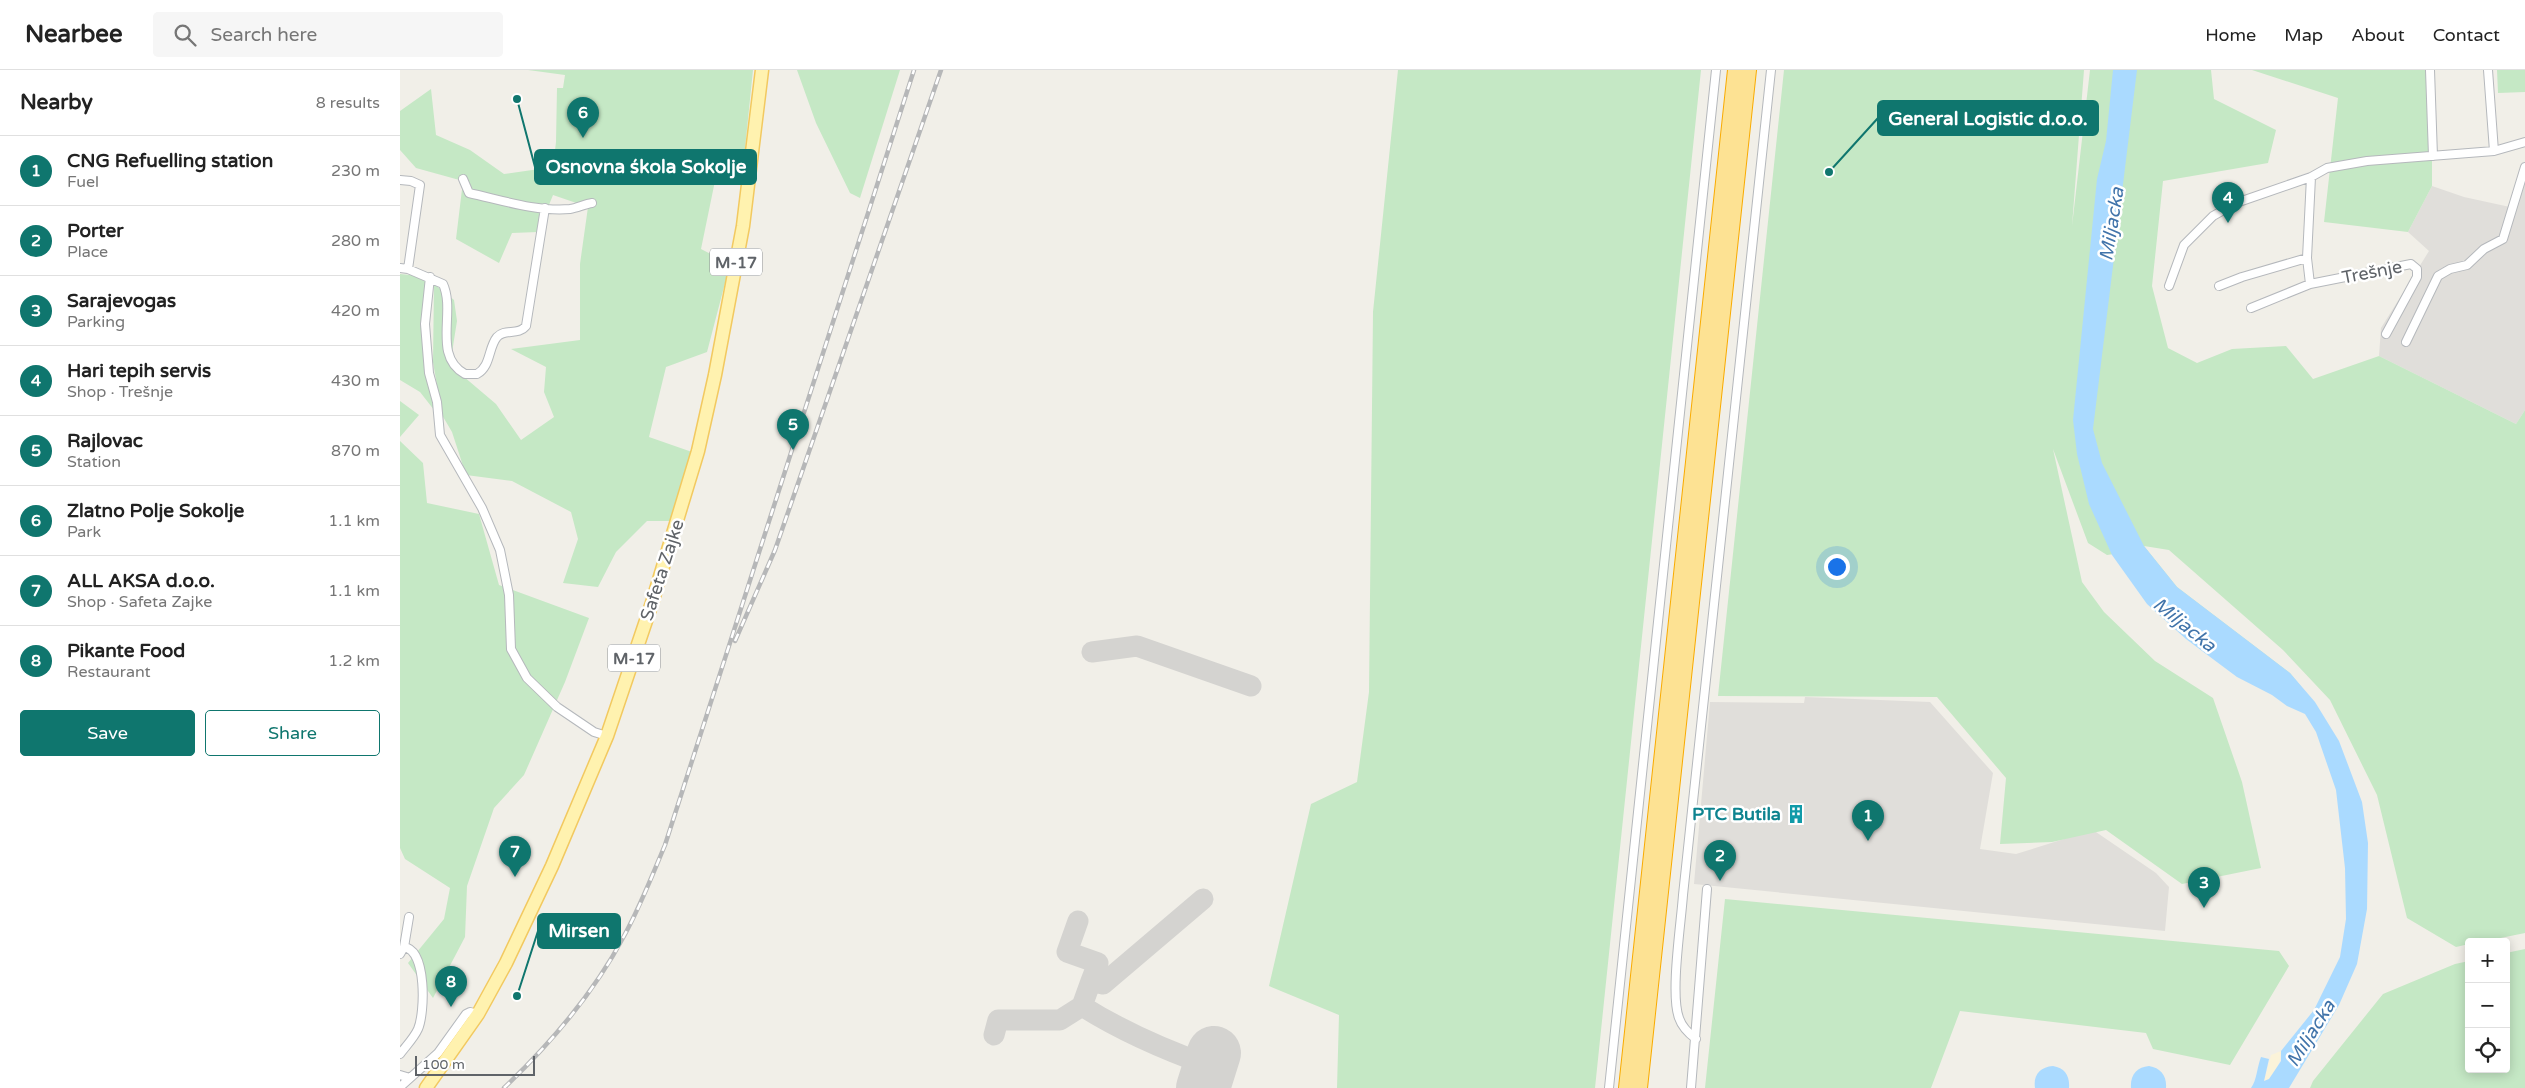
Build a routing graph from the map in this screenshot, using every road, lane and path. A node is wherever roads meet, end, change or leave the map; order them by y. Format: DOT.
graph roads {
  1 [pos="762,70"];
  2 [pos="1716,70"];
  3 [pos="1735,70"];
  4 [pos="1750,70"];
  5 [pos="1771,70"];
  6 [pos="2430,70"];
  7 [pos="2488,70"];
  8 [pos="2525,142"];
  9 [pos="2494,151"];
  10 [pos="2433,156"];
  11 [pos="2525,167"];
  12 [pos="2311,177"];
  13 [pos="463,179"];
  14 [pos="400,180"];
  15 [pos="592,202"];
  16 [pos="545,208"];
  17 [pos="2307,258"];
  18 [pos="404,268"];
  19 [pos="430,277"];
  20 [pos="2310,284"];
  21 [pos="2168,286"];
  22 [pos="2219,286"];
  23 [pos="2251,308"];
  24 [pos="2386,334"];
  25 [pos="2406,342"];
  26 [pos="607,736"];
  27 [pos="1707,889"];
  28 [pos="409,917"];
  29 [pos="402,951"];
  30 [pos="478,1014"];
  31 [pos="1696,1039"];
  32 [pos="400,1054"];
  33 [pos="400,1075"];
  34 [pos="410,1078"];
  35 [pos="400,1087"];
  36 [pos="426,1088"];
  37 [pos="1609,1088"];
  38 [pos="1626,1088"];
  39 [pos="1640,1088"];
  40 [pos="1691,1088"];
  1 -- 26 [label="main road, Safeta Zajke / M-17"];
  2 -- 37 [label="street"];
  3 -- 38 [label="highway"];
  4 -- 39 [label="highway"];
  5 -- 31 [label="street"];
  6 -- 10 [label="street"];
  7 -- 9 [label="street"];
  8 -- 9 [label="street"];
  9 -- 10 [label="street"];
  10 -- 12 [label="street"];
  11 -- 25 [label="street"];
  12 -- 17 [label="street"];
  12 -- 21 [label="street"];
  13 -- 16 [label="street"];
  14 -- 18 [label="street"];
  15 -- 16 [label="street"];
  16 -- 19 [label="street"];
  17 -- 20 [label="street"];
  17 -- 22 [label="street"];
  18 -- 19 [label="street"];
  19 -- 26 [label="street"];
  20 -- 23 [label="street"];
  20 -- 24 [label="street, Trešnje"];
  26 -- 30 [label="main road, Safeta Zajke / M-17"];
  27 -- 31 [label="street"];
  28 -- 29 [label="street"];
  29 -- 32 [label="street"];
  30 -- 34 [label="street"];
  30 -- 36 [label="main road, Safeta Zajke / M-17"];
  31 -- 40 [label="street"];
  33 -- 34 [label="street"];
  34 -- 35 [label="street"];
}
